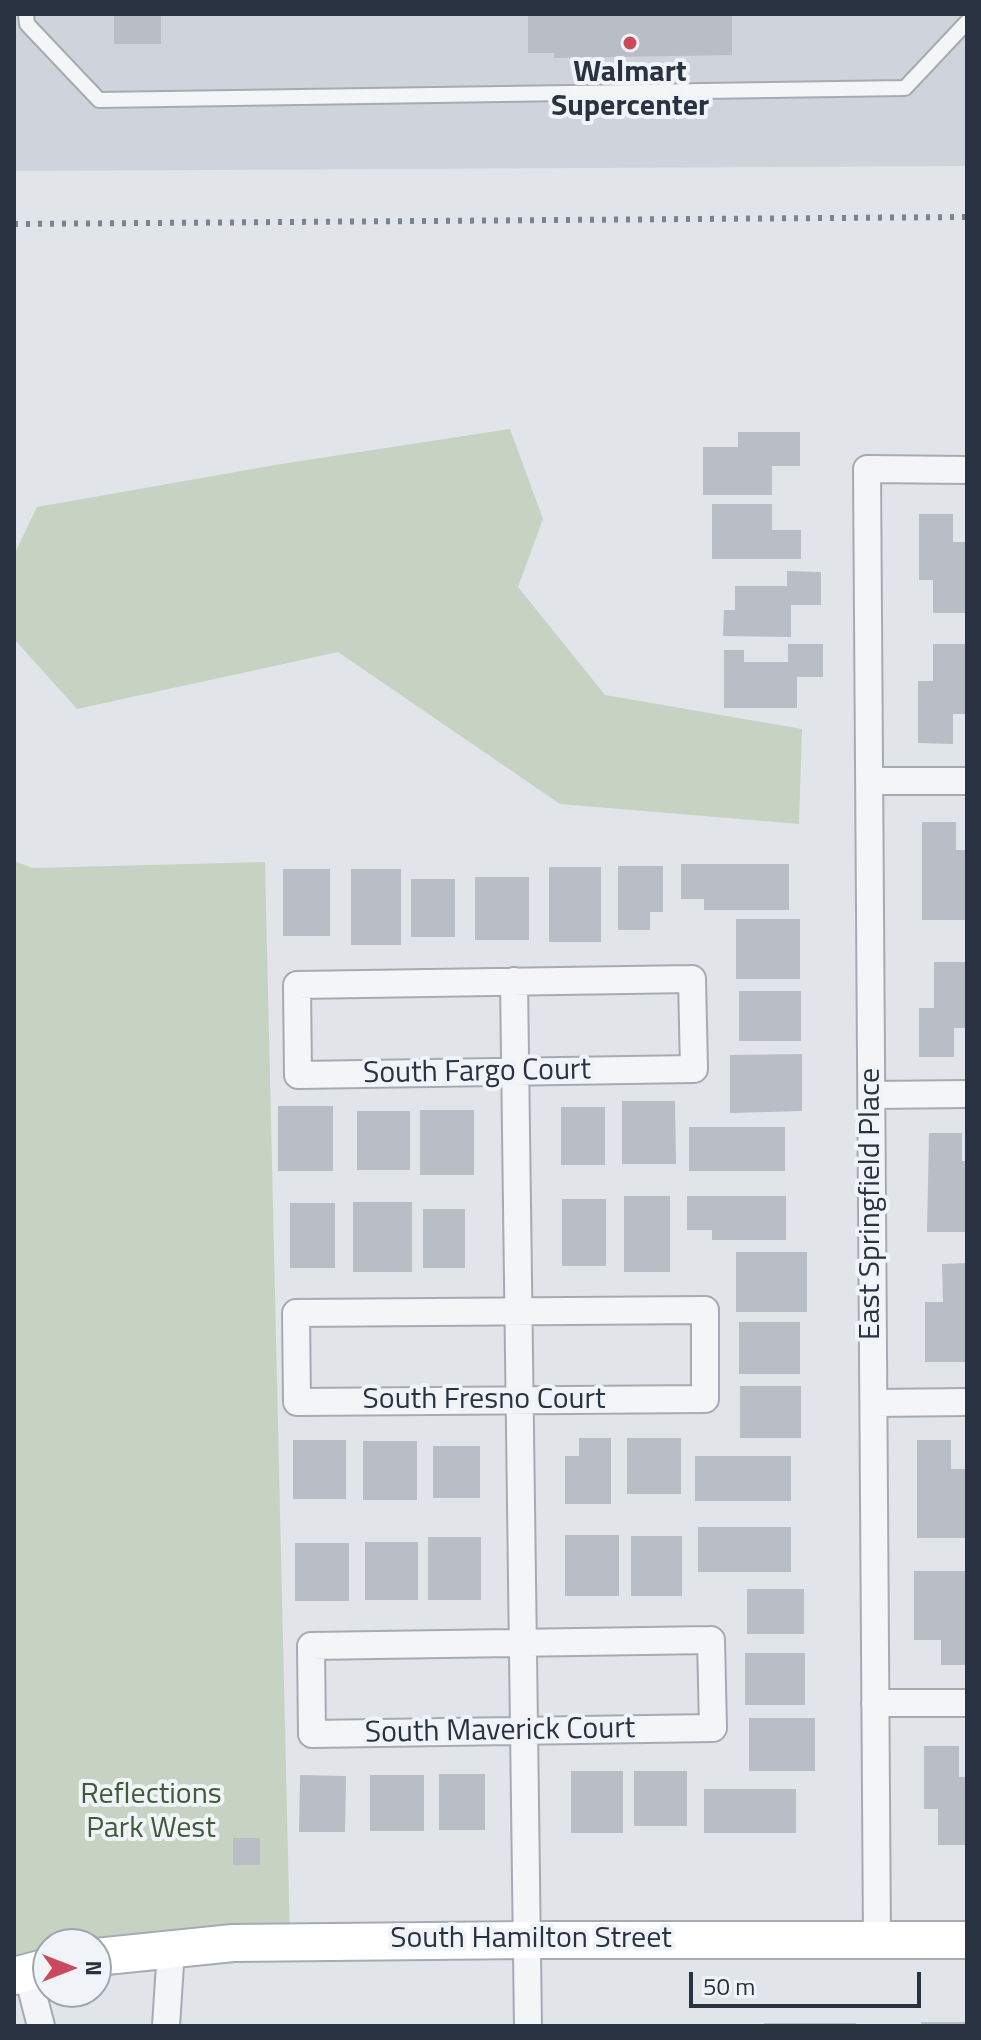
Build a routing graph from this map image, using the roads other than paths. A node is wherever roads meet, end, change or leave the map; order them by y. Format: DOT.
graph roads {
  1 [pos="26,14"];
  2 [pos="967,22"];
  3 [pos="967,470"];
  4 [pos="869,781"];
  5 [pos="967,781"];
  6 [pos="514,981"];
  7 [pos="514,1072"];
  8 [pos="967,1094"];
  9 [pos="872,1095"];
  10 [pos="518,1312"];
  11 [pos="520,1400"];
  12 [pos="967,1402"];
  13 [pos="874,1403"];
  14 [pos="523,1643"];
  15 [pos="875,1703"];
  16 [pos="967,1703"];
  17 [pos="525,1731"];
  18 [pos="528,1940"];
  19 [pos="877,1940"];
  20 [pos="967,1940"];
  21 [pos="171,1949"];
  22 [pos="112,1955"];
  23 [pos="30,1972"];
  24 [pos="41,2026"];
  25 [pos="166,2026"];
  26 [pos="528,2026"];
  1 -- 2 [label="lane"];
  3 -- 4 [label="street, East Springfield Place"];
  4 -- 5 [label="street"];
  4 -- 9 [label="street, East Springfield Place"];
  6 -- 7 [label="street"];
  6 -- 7 [label="street, South Fargo Court"];
  6 -- 7 [label="street, South Fargo Court"];
  7 -- 10 [label="street"];
  8 -- 9 [label="street"];
  9 -- 13 [label="street, East Springfield Place"];
  10 -- 11 [label="street"];
  10 -- 11 [label="street, South Fresno Court"];
  10 -- 11 [label="street, South Fresno Court"];
  11 -- 14 [label="street"];
  12 -- 13 [label="street"];
  13 -- 15 [label="street, East Springfield Place"];
  14 -- 17 [label="street"];
  14 -- 17 [label="street, South Maverick Court"];
  14 -- 17 [label="street, South Maverick Court"];
  15 -- 16 [label="street"];
  15 -- 19 [label="street, East Springfield Place"];
  17 -- 18 [label="street"];
  18 -- 19 [label="street, South Hamilton Street"];
  18 -- 21 [label="street, South Hamilton Street"];
  18 -- 26 [label="street"];
  19 -- 20 [label="street, South Hamilton Street"];
  21 -- 22 [label="street, South Hamilton Street"];
  21 -- 25 [label="street"];
  23 -- 24 [label="street"];
}
